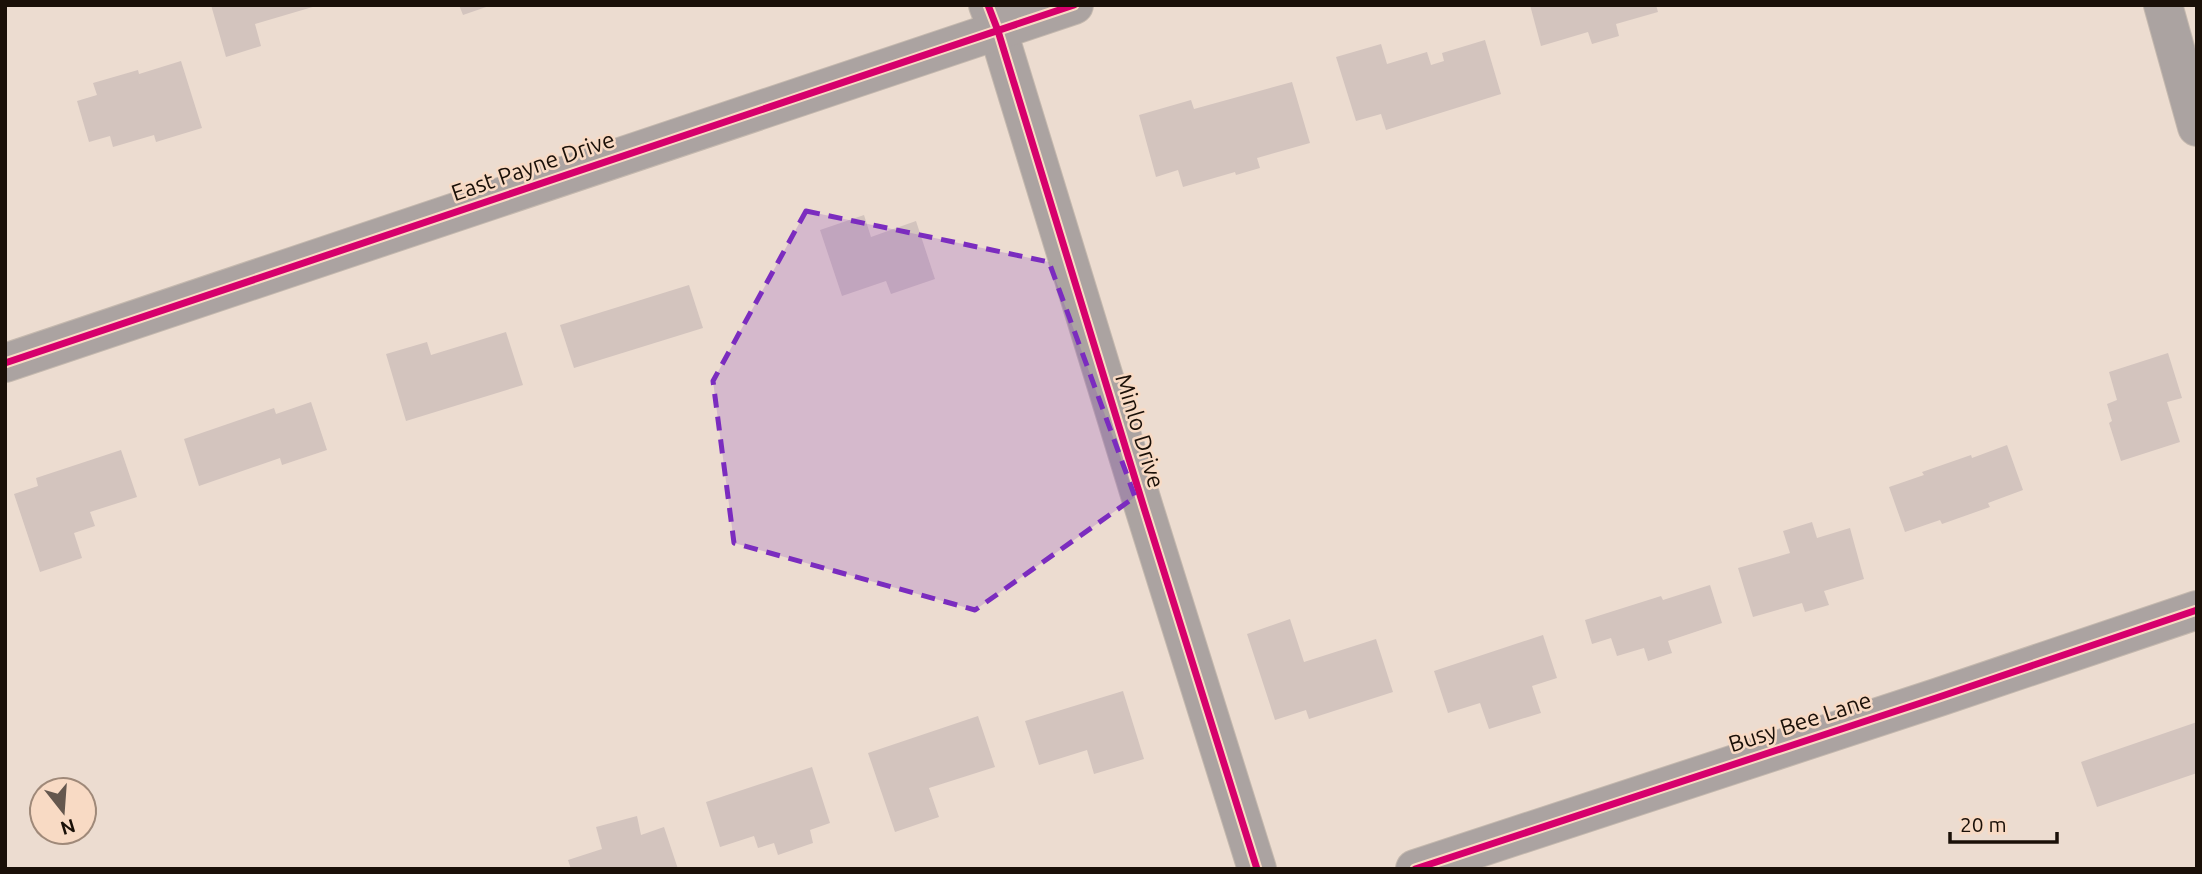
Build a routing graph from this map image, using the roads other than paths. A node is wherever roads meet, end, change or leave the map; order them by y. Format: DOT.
graph roads {
  1 [pos="1074,5"];
  2 [pos="2163,5"];
  3 [pos="993,18"];
  4 [pos="2196,124"];
  5 [pos="5,363"];
  6 [pos="2197,610"];
  7 [pos="1257,869"];
  8 [pos="1415,869"];
  1 -- 3 [label="street, East Payne Drive"];
  2 -- 4 [label="street"];
  3 -- 5 [label="street, East Payne Drive"];
  3 -- 7 [label="street, Minlo Drive"];
  6 -- 8 [label="street, Busy Bee Lane"];
}
